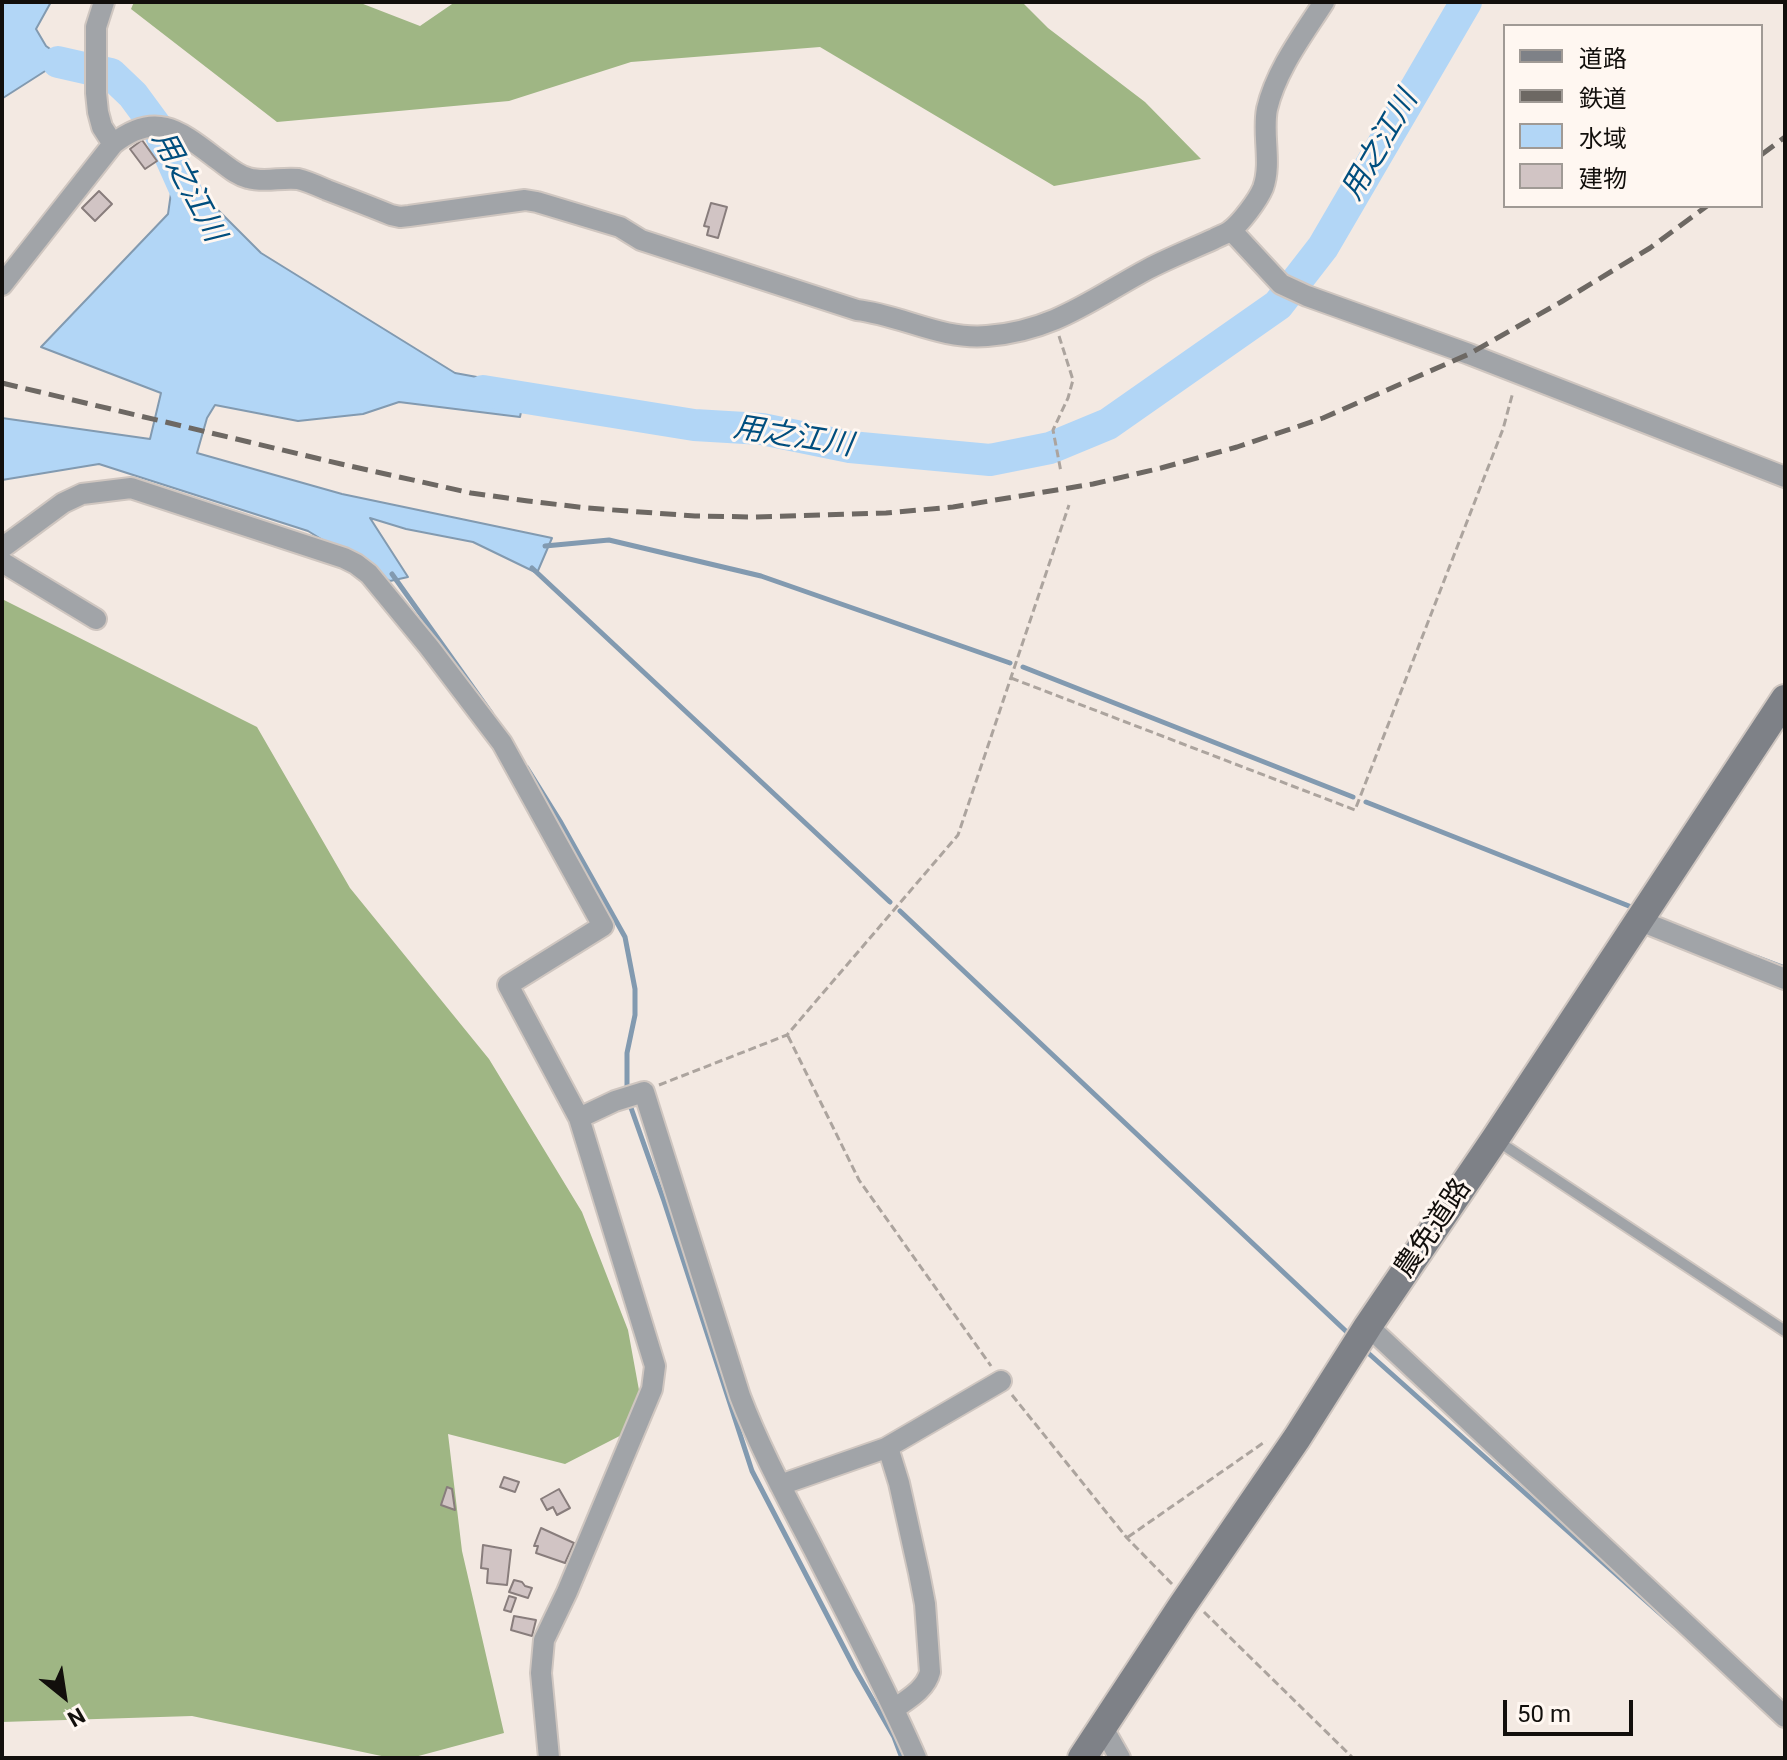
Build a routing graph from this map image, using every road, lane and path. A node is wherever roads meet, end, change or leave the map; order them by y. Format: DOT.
graph roads {
  1 [pos="104,2"];
  2 [pos="1324,2"];
  3 [pos="113,144"];
  4 [pos="1231,230"];
  5 [pos="2,285"];
  6 [pos="1054,321"];
  7 [pos="1518,373"];
  8 [pos="1061,472"];
  9 [pos="1785,477"];
  10 [pos="1069,505"];
  11 [pos="2,548"];
  12 [pos="2,562"];
  13 [pos="96,619"];
  14 [pos="1011,678"];
  15 [pos="1785,699"];
  16 [pos="1638,920"];
  17 [pos="1785,979"];
  18 [pos="787,1035"];
  19 [pos="641,1094"];
  20 [pos="582,1117"];
  21 [pos="1495,1139"];
  22 [pos="1368,1326"];
  23 [pos="1785,1331"];
  24 [pos="1001,1381"];
  25 [pos="1297,1438"];
  26 [pos="886,1448"];
  27 [pos="780,1485"];
  28 [pos="1127,1538"];
  29 [pos="1185,1602"];
  30 [pos="894,1709"];
  31 [pos="1785,1717"];
  32 [pos="1103,1728"];
  33 [pos="549,1758"];
  34 [pos="916,1758"];
  35 [pos="1082,1758"];
  36 [pos="1120,1758"];
  37 [pos="1353,1758"];
  1 -- 3 [label="street"];
  2 -- 4 [label="street"];
  3 -- 5 [label="street"];
  3 -- 6 [label="street"];
  4 -- 6 [label="street"];
  4 -- 7 [label="street"];
  6 -- 8 [label="path"];
  7 -- 9 [label="street"];
  7 -- 14 [label="path"];
  10 -- 14 [label="path"];
  11 -- 20 [label="street"];
  12 -- 13 [label="street"];
  14 -- 18 [label="path"];
  15 -- 16 [label="street, 農免道路"];
  16 -- 17 [label="street"];
  16 -- 21 [label="street, 農免道路"];
  18 -- 19 [label="path"];
  18 -- 24 [label="path"];
  19 -- 20 [label="street"];
  19 -- 27 [label="street"];
  20 -- 33 [label="street"];
  21 -- 22 [label="street, 農免道路"];
  21 -- 23 [label="lane"];
  22 -- 25 [label="street, 農免道路"];
  22 -- 31 [label="street"];
  24 -- 26 [label="street"];
  24 -- 28 [label="path"];
  25 -- 28 [label="path"];
  25 -- 29 [label="street, 農免道路"];
  26 -- 27 [label="street"];
  26 -- 30 [label="street"];
  27 -- 30 [label="street"];
  28 -- 29 [label="path"];
  29 -- 32 [label="street, 農免道路"];
  29 -- 37 [label="path"];
  30 -- 34 [label="street"];
  32 -- 35 [label="street, 農免道路"];
  32 -- 36 [label="street"];
}
